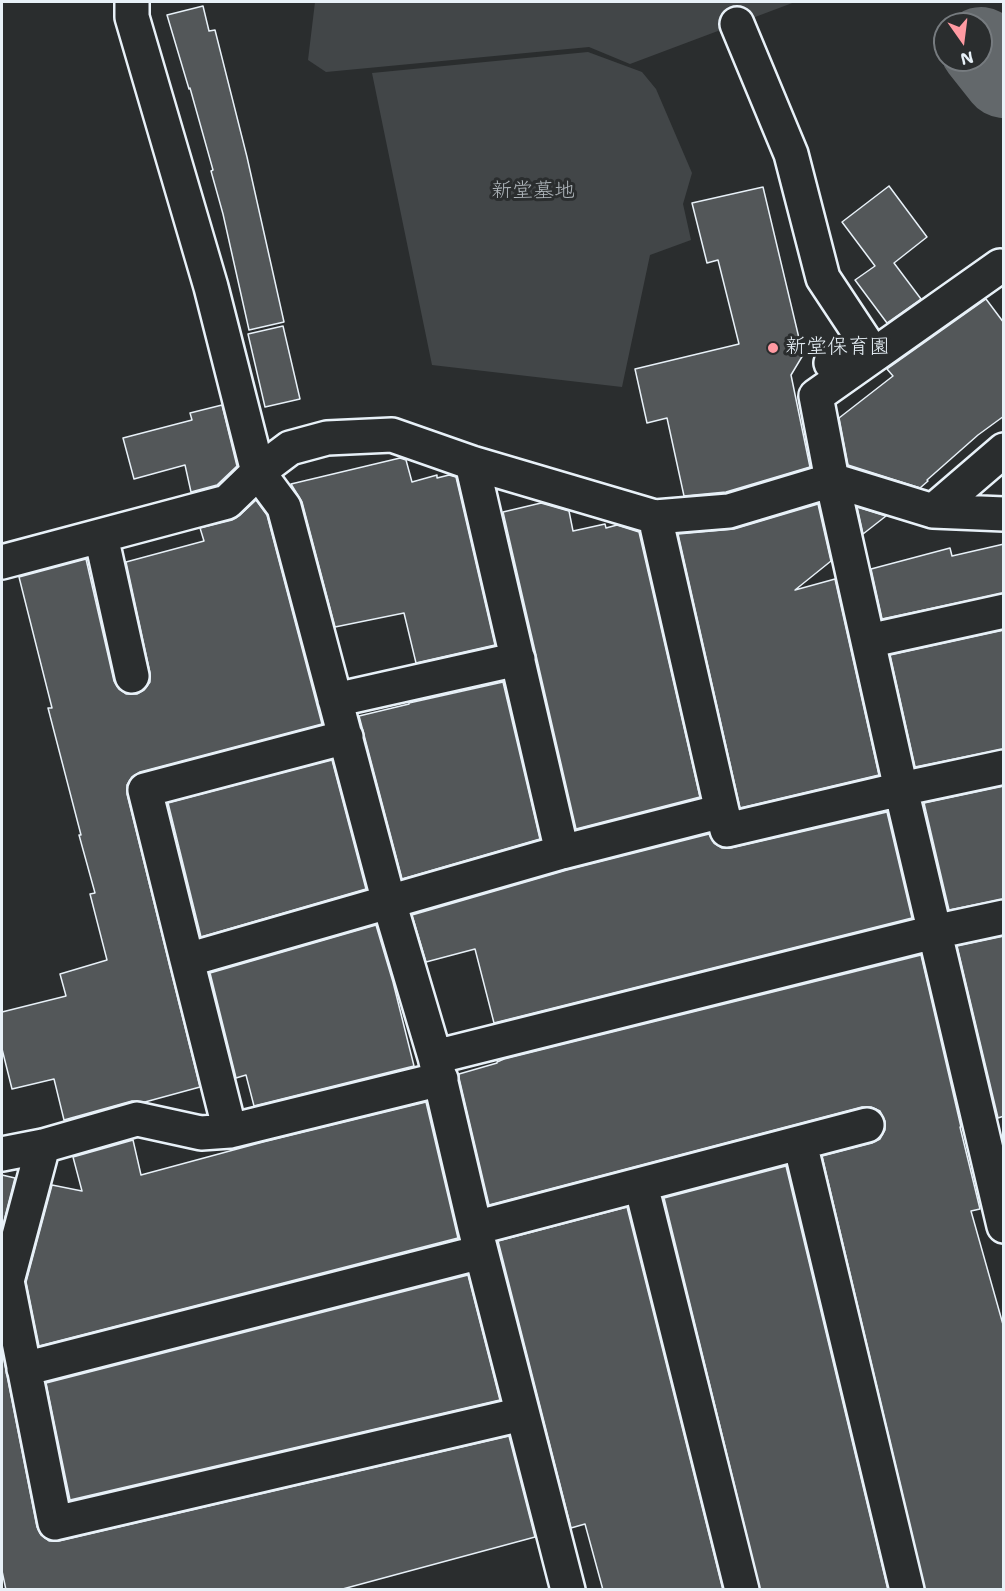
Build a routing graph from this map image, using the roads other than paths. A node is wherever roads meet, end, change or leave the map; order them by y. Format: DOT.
graph roads {
  1 [pos="132,2"];
  2 [pos="736,24"];
  3 [pos="1000,266"];
  4 [pos="816,396"];
  5 [pos="1004,450"];
  6 [pos="472,463"];
  7 [pos="258,472"];
  8 [pos="832,480"];
  9 [pos="933,511"];
  10 [pos="1004,514"];
  11 [pos="655,517"];
  12 [pos="100,536"];
  13 [pos="2,562"];
  14 [pos="1004,611"];
  15 [pos="868,641"];
  16 [pos="518,659"];
  17 [pos="132,676"];
  18 [pos="335,700"];
  19 [pos="346,737"];
  20 [pos="1004,767"];
  21 [pos="901,789"];
  22 [pos="722,811"];
  23 [pos="562,852"];
  24 [pos="389,902"];
  25 [pos="1004,917"];
  26 [pos="934,932"];
  27 [pos="187,960"];
  28 [pos="438,1068"];
  29 [pos="867,1125"];
  30 [pos="230,1131"];
  31 [pos="800,1143"];
  32 [pos="44,1146"];
  33 [pos="2,1154"];
  34 [pos="641,1185"];
  35 [pos="1004,1226"];
  36 [pos="478,1240"];
  37 [pos="24,1369"];
  38 [pos="522,1414"];
  39 [pos="568,1590"];
  40 [pos="742,1590"];
  41 [pos="907,1590"];
  1 -- 7 [label="street"];
  2 -- 4 [label="street"];
  3 -- 4 [label="street"];
  4 -- 8 [label="street"];
  5 -- 9 [label="street"];
  6 -- 7 [label="street"];
  6 -- 11 [label="street"];
  6 -- 16 [label="street"];
  7 -- 12 [label="street"];
  7 -- 18 [label="street"];
  8 -- 9 [label="street"];
  8 -- 11 [label="street"];
  8 -- 15 [label="street"];
  9 -- 10 [label="street"];
  11 -- 22 [label="street"];
  12 -- 13 [label="street"];
  12 -- 17 [label="street"];
  14 -- 15 [label="street"];
  15 -- 21 [label="street"];
  16 -- 18 [label="street"];
  16 -- 23 [label="street"];
  18 -- 19 [label="street"];
  19 -- 24 [label="street"];
  19 -- 27 [label="street"];
  20 -- 21 [label="street"];
  21 -- 22 [label="street"];
  21 -- 26 [label="street"];
  22 -- 23 [label="street"];
  23 -- 24 [label="street"];
  24 -- 27 [label="street"];
  24 -- 28 [label="street"];
  25 -- 26 [label="street"];
  26 -- 28 [label="street"];
  26 -- 35 [label="street"];
  27 -- 30 [label="street"];
  28 -- 30 [label="street"];
  28 -- 36 [label="street"];
  29 -- 31 [label="street"];
  30 -- 32 [label="street"];
  31 -- 34 [label="street"];
  31 -- 41 [label="street"];
  32 -- 33 [label="street"];
  32 -- 37 [label="street"];
  34 -- 36 [label="street"];
  34 -- 40 [label="street"];
  36 -- 37 [label="street"];
  36 -- 38 [label="street"];
  37 -- 38 [label="street"];
  38 -- 39 [label="street"];
}
